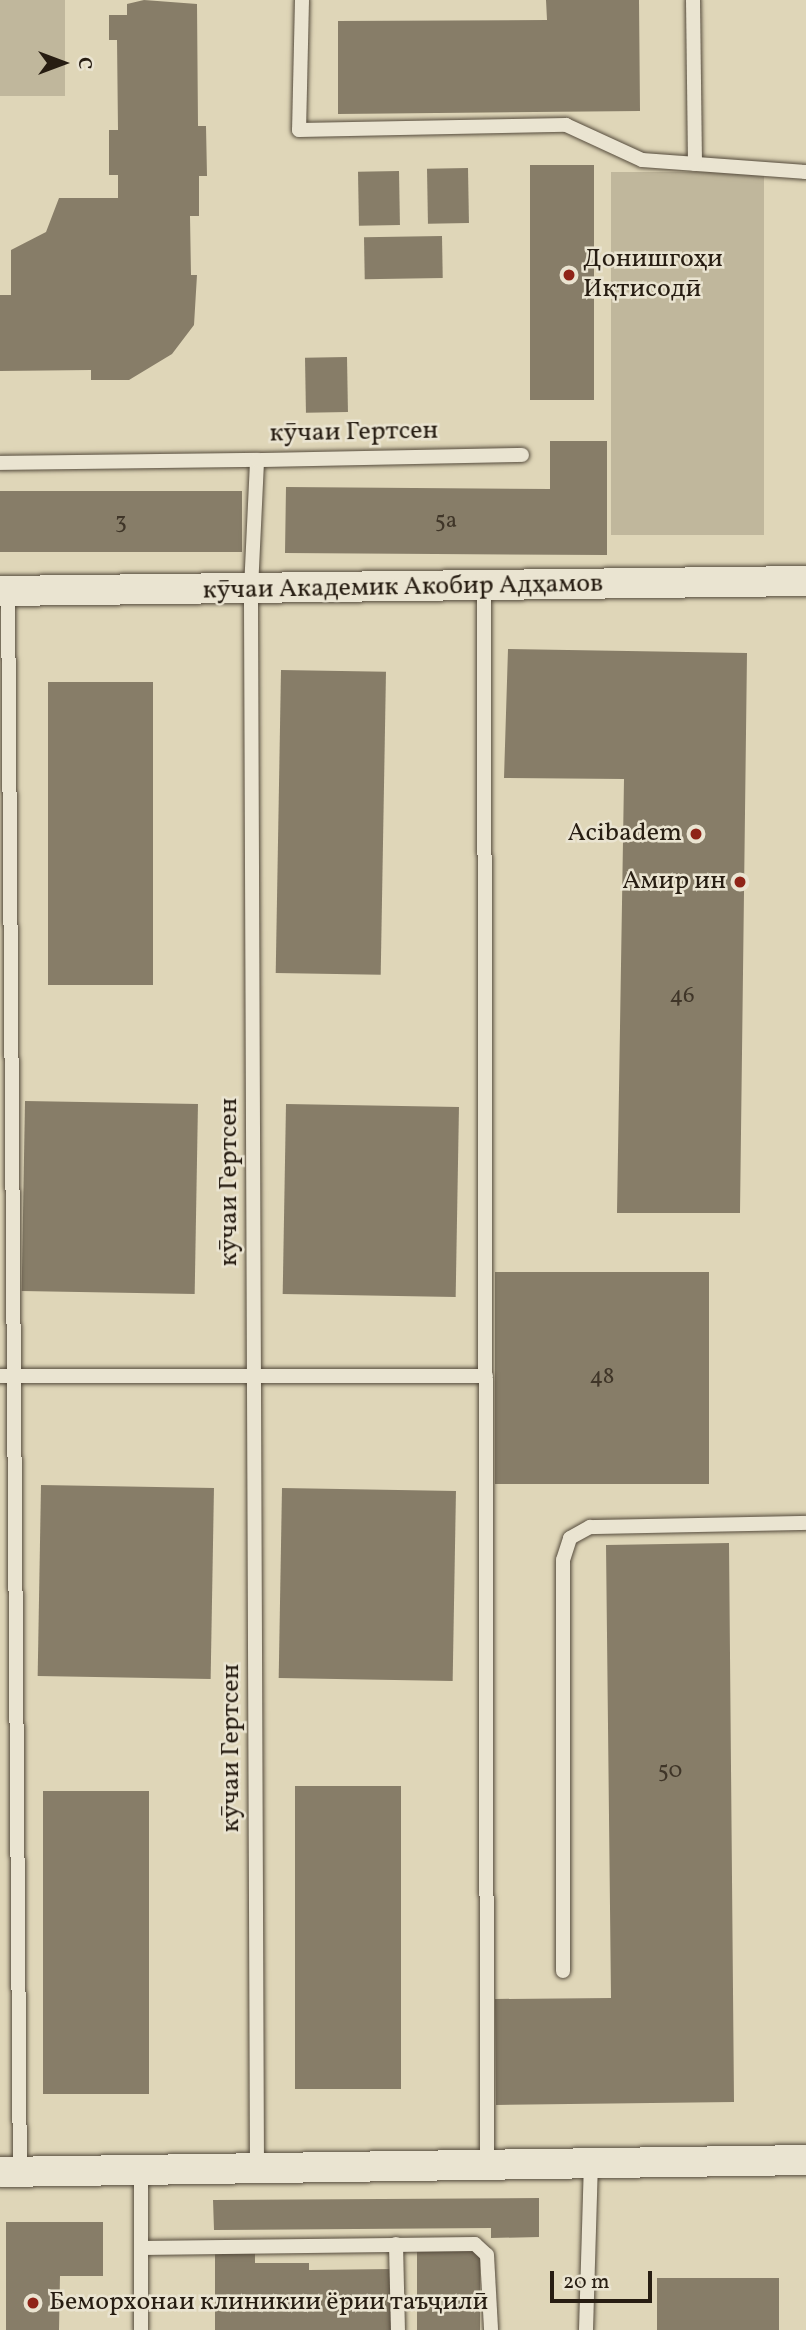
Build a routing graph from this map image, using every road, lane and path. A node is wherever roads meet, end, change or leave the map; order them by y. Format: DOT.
graph roads {
  1 [pos="302,0"];
  2 [pos="693,0"];
  3 [pos="695,164"];
  4 [pos="806,172"];
  5 [pos="522,455"];
  6 [pos="257,460"];
  7 [pos="0,463"];
  8 [pos="806,581"];
  9 [pos="251,589"];
  10 [pos="484,589"];
  11 [pos="4,590"];
  12 [pos="6,1054"];
  13 [pos="0,1376"];
  14 [pos="16,1376"];
  15 [pos="486,1376"];
  16 [pos="256,1377"];
  17 [pos="806,1523"];
  18 [pos="563,1971"];
  19 [pos="591,2160"];
  20 [pos="806,2160"];
  21 [pos="487,2162"];
  22 [pos="257,2168"];
  23 [pos="141,2170"];
  24 [pos="10,2172"];
  25 [pos="396,2244"];
  26 [pos="141,2248"];
  27 [pos="141,2330"];
  28 [pos="398,2330"];
  29 [pos="491,2330"];
  30 [pos="586,2330"];
  1 -- 3 [label="lane"];
  2 -- 3 [label="lane"];
  3 -- 4 [label="lane"];
  5 -- 6 [label="lane, кӯчаи Гертсен"];
  6 -- 7 [label="lane"];
  6 -- 9 [label="lane, кӯчаи Гертсен"];
  8 -- 10 [label="street, кӯчаи Академик Акобир Адҳамов"];
  9 -- 10 [label="street, кӯчаи Академик Акобир Адҳамов"];
  9 -- 11 [label="street, кӯчаи Академик Акобир Адҳамов"];
  9 -- 16 [label="lane, кӯчаи Гертсен"];
  10 -- 15 [label="lane"];
  11 -- 12 [label="lane"];
  12 -- 14 [label="lane"];
  13 -- 14 [label="lane"];
  14 -- 16 [label="lane"];
  14 -- 24 [label="lane"];
  15 -- 16 [label="lane"];
  15 -- 21 [label="lane"];
  16 -- 22 [label="lane, кӯчаи Гертсен"];
  17 -- 18 [label="lane"];
  19 -- 20 [label="street"];
  19 -- 21 [label="street"];
  19 -- 30 [label="lane"];
  21 -- 22 [label="street"];
  22 -- 23 [label="street"];
  23 -- 24 [label="street"];
  23 -- 26 [label="lane"];
  25 -- 26 [label="lane"];
  25 -- 28 [label="lane"];
  25 -- 29 [label="lane"];
  26 -- 27 [label="lane"];
}
